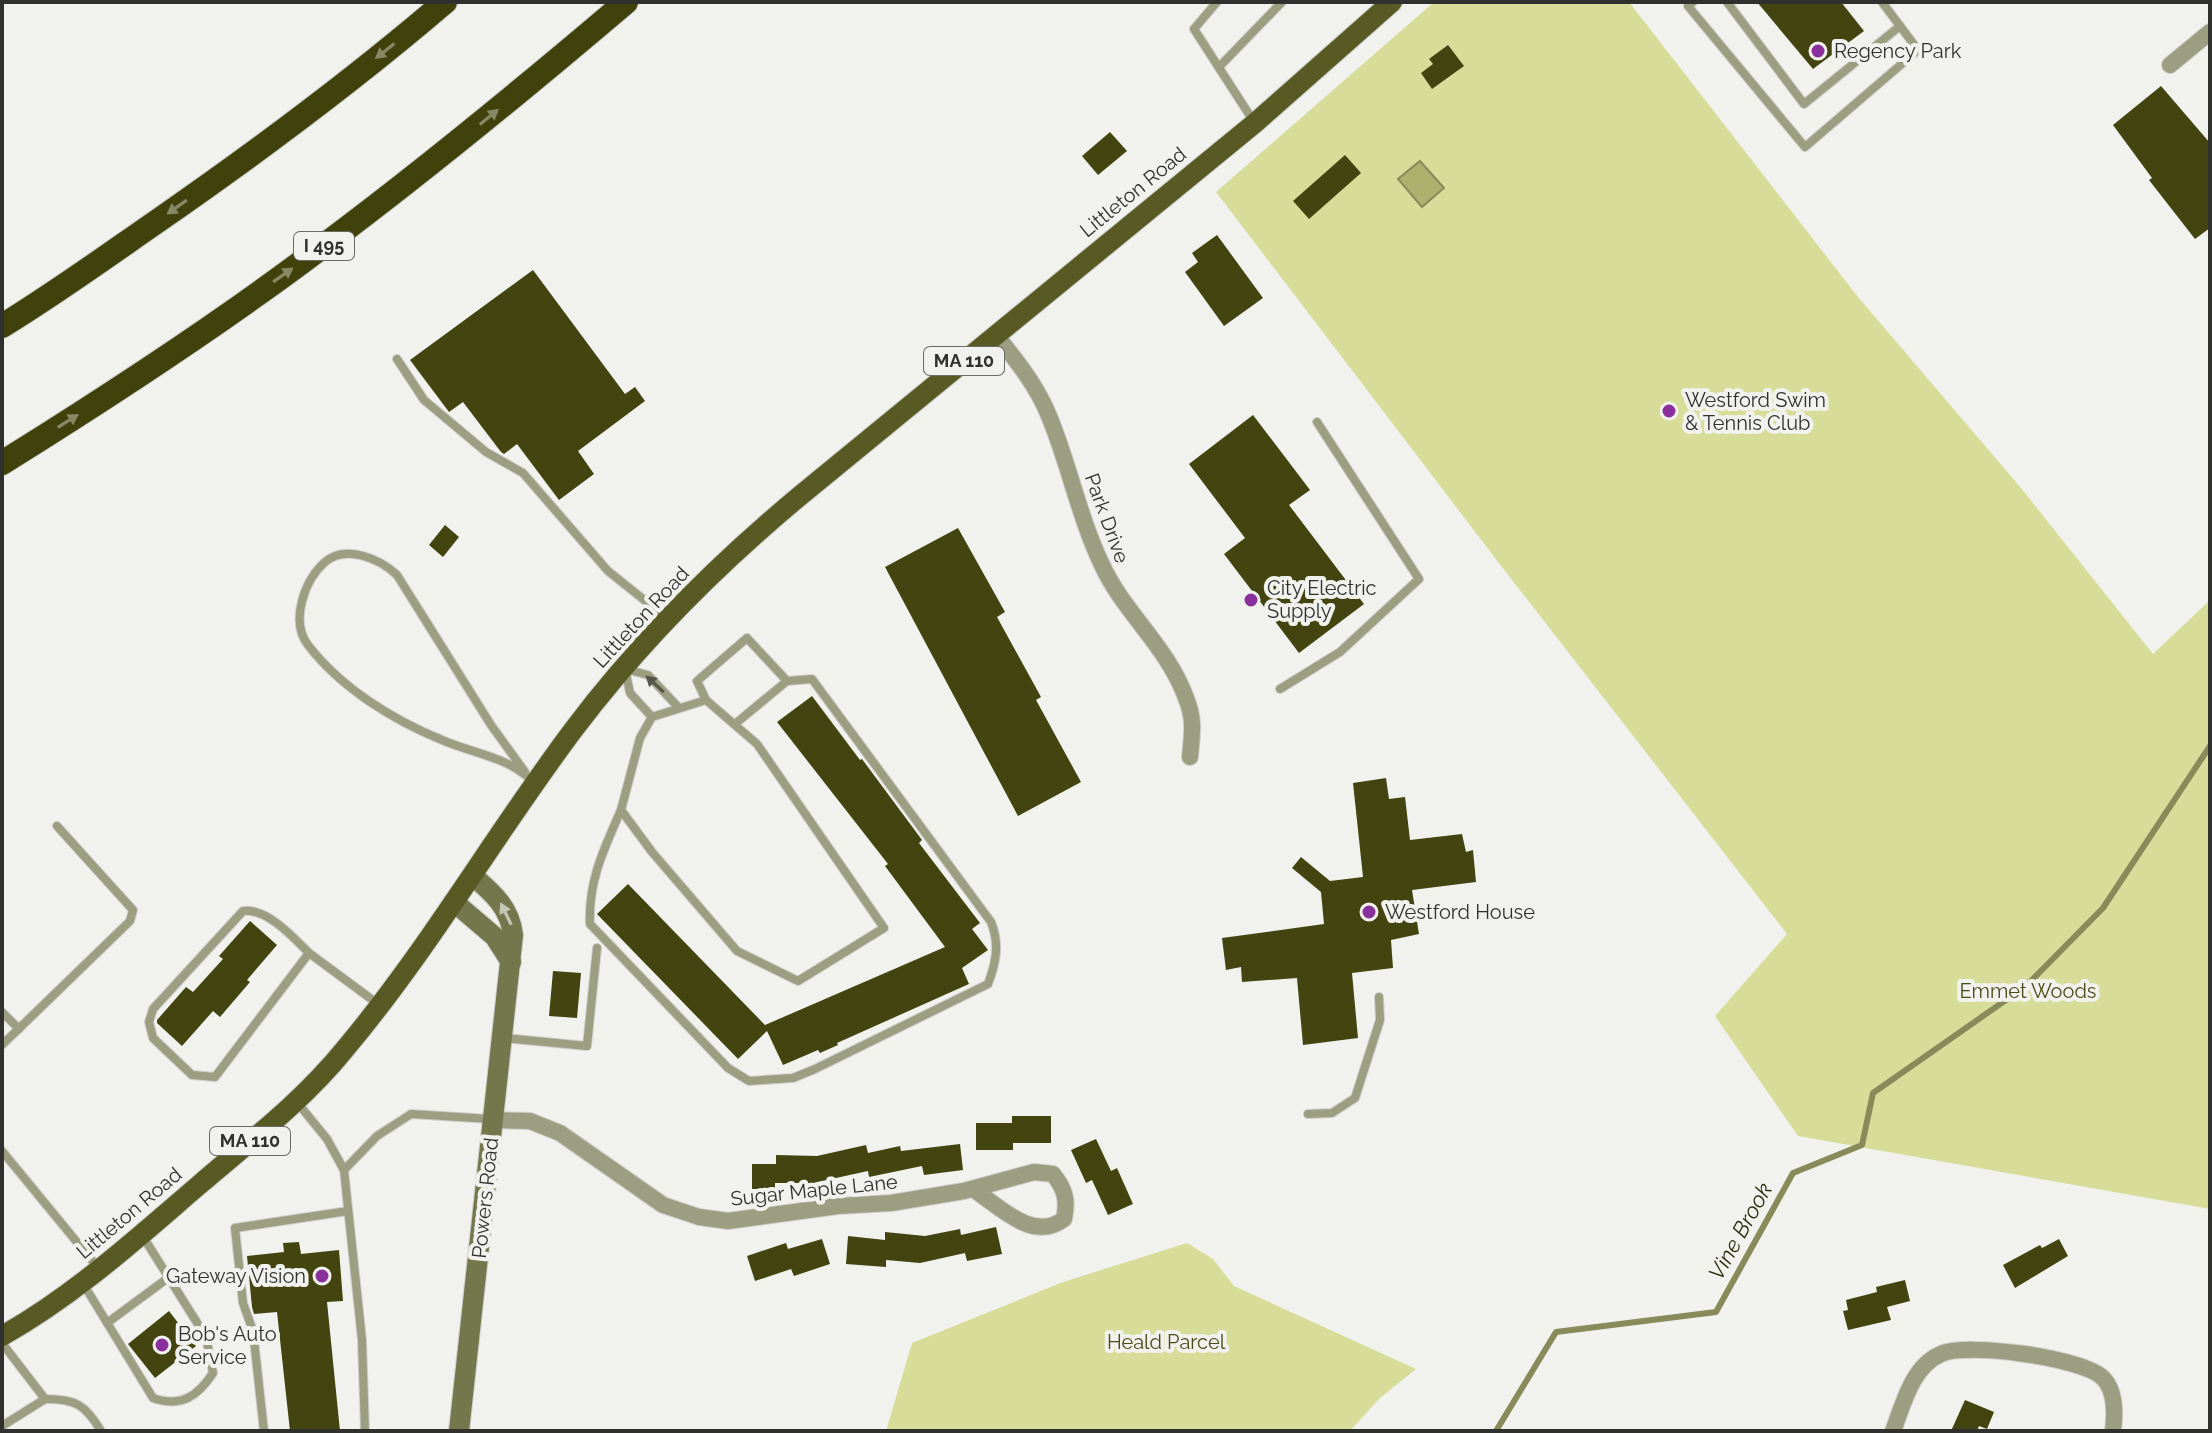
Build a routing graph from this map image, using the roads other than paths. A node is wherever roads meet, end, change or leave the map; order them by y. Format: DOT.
graph roads {
  1 [pos="445,2"];
  2 [pos="626,2"];
  3 [pos="1217,2"];
  4 [pos="1282,2"];
  5 [pos="1392,2"];
  6 [pos="1693,2"];
  7 [pos="1727,2"];
  8 [pos="1882,2"];
  9 [pos="1900,26"];
  10 [pos="2210,32"];
  11 [pos="2170,65"];
  12 [pos="1219,67"];
  13 [pos="1255,123"];
  14 [pos="2,326"];
  15 [pos="996,335"];
  16 [pos="397,359"];
  17 [pos="1317,422"];
  18 [pos="2,463"];
  19 [pos="669,619"];
  20 [pos="625,669"];
  21 [pos="787,681"];
  22 [pos="1280,689"];
  23 [pos="706,700"];
  24 [pos="679,708"];
  25 [pos="652,717"];
  26 [pos="735,724"];
  27 [pos="1190,757"];
  28 [pos="530,778"];
  29 [pos="621,810"];
  30 [pos="57,826"];
  31 [pos="473,876"];
  32 [pos="454,902"];
  33 [pos="597,948"];
  34 [pos="309,953"];
  35 [pos="511,964"];
  36 [pos="1379,997"];
  37 [pos="379,1005"];
  38 [pos="2,1012"];
  39 [pos="19,1029"];
  40 [pos="503,1038"];
  41 [pos="2,1045"];
  42 [pos="295,1101"];
  43 [pos="1308,1114"];
  44 [pos="494,1120"];
  45 [pos="2,1151"];
  46 [pos="344,1170"];
  47 [pos="973,1189"];
  48 [pos="348,1211"];
  49 [pos="141,1234"];
  50 [pos="100,1269"];
  51 [pos="168,1278"];
  52 [pos="82,1283"];
  53 [pos="107,1323"];
  54 [pos="2,1336"];
  55 [pos="2,1343"];
  56 [pos="45,1399"];
  57 [pos="2,1426"];
  58 [pos="101,1431"];
  59 [pos="264,1431"];
  60 [pos="365,1431"];
  61 [pos="459,1431"];
  62 [pos="1893,1431"];
  63 [pos="2113,1431"];
  1 -- 14 [label="highway, one-way"];
  18 -- 2 [label="highway, I 495, one-way"];
  3 -- 12 [label="lane"];
  4 -- 12 [label="lane"];
  5 -- 13 [label="main road, Littleton Road / MA 110"];
  6 -- 9 [label="lane"];
  7 -- 9 [label="lane"];
  8 -- 9 [label="lane"];
  10 -- 11 [label="street"];
  12 -- 13 [label="lane"];
  13 -- 15 [label="main road, Littleton Road / MA 110"];
  15 -- 19 [label="main road, Littleton Road / MA 110"];
  15 -- 27 [label="street, Park Drive"];
  16 -- 19 [label="lane"];
  17 -- 22 [label="lane"];
  19 -- 20 [label="main road, Littleton Road / MA 110"];
  24 -- 20 [label="lane, one-way"];
  20 -- 25 [label="lane"];
  20 -- 28 [label="main road, Littleton Road / MA 110"];
  21 -- 23 [label="lane"];
  21 -- 26 [label="lane"];
  21 -- 29 [label="lane"];
  23 -- 24 [label="lane"];
  23 -- 26 [label="lane"];
  24 -- 25 [label="lane"];
  25 -- 29 [label="lane"];
  26 -- 29 [label="lane"];
  28 -- 28 [label="lane"];
  28 -- 31 [label="main road, Littleton Road / MA 110"];
  30 -- 39 [label="lane"];
  31 -- 32 [label="main road, Littleton Road / MA 110"];
  35 -- 31 [label="main road, Powers Road, one-way"];
  32 -- 35 [label="main road"];
  32 -- 37 [label="main road, Littleton Road / MA 110"];
  33 -- 40 [label="lane"];
  34 -- 34 [label="lane"];
  34 -- 37 [label="lane"];
  35 -- 40 [label="main road, Powers Road"];
  36 -- 43 [label="lane"];
  37 -- 42 [label="main road, Littleton Road / MA 110"];
  38 -- 39 [label="lane"];
  39 -- 41 [label="lane"];
  40 -- 44 [label="main road, Powers Road"];
  42 -- 46 [label="lane"];
  42 -- 49 [label="main road, Littleton Road / MA 110"];
  44 -- 46 [label="lane"];
  44 -- 47 [label="street, Sugar Maple Lane"];
  44 -- 61 [label="main road, Powers Road"];
  45 -- 50 [label="lane"];
  46 -- 48 [label="lane"];
  47 -- 47 [label="street, Sugar Maple Lane"];
  48 -- 59 [label="lane"];
  48 -- 60 [label="lane"];
  49 -- 50 [label="main road, Littleton Road / MA 110"];
  49 -- 51 [label="lane"];
  50 -- 52 [label="main road, Littleton Road / MA 110"];
  51 -- 53 [label="lane"];
  51 -- 53 [label="lane"];
  52 -- 53 [label="lane"];
  52 -- 54 [label="main road, Littleton Road / MA 110"];
  55 -- 56 [label="lane"];
  56 -- 57 [label="lane"];
  56 -- 58 [label="lane"];
  62 -- 63 [label="street"];
}
